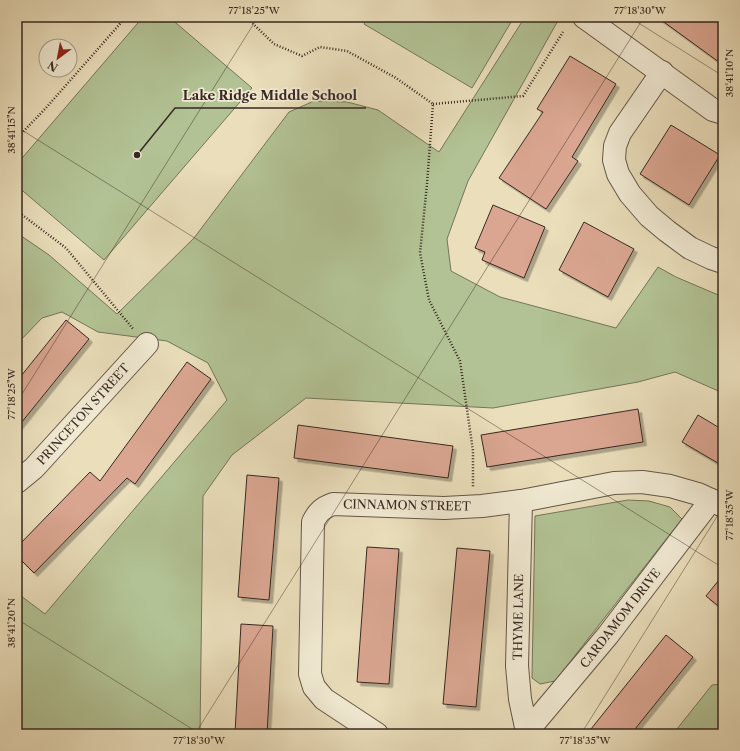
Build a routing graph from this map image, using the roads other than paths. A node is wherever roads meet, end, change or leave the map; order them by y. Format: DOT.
graph roads {
  1 [pos="584,17"];
  2 [pos="662,72"];
  3 [pos="723,113"];
  4 [pos="723,262"];
  5 [pos="146,344"];
  6 [pos="17,482"];
  7 [pos="521,501"];
  8 [pos="717,503"];
  9 [pos="526,733"];
  10 [pos="377,734"];
  1 -- 2 [label="street"];
  2 -- 3 [label="street"];
  2 -- 4 [label="street"];
  5 -- 6 [label="street, PRINCETON STREET"];
  7 -- 8 [label="street, CINNAMON STREET"];
  7 -- 9 [label="street, THYME LANE"];
  7 -- 10 [label="street, CINNAMON STREET"];
  8 -- 9 [label="street, CARDAMOM DRIVE"];
}
